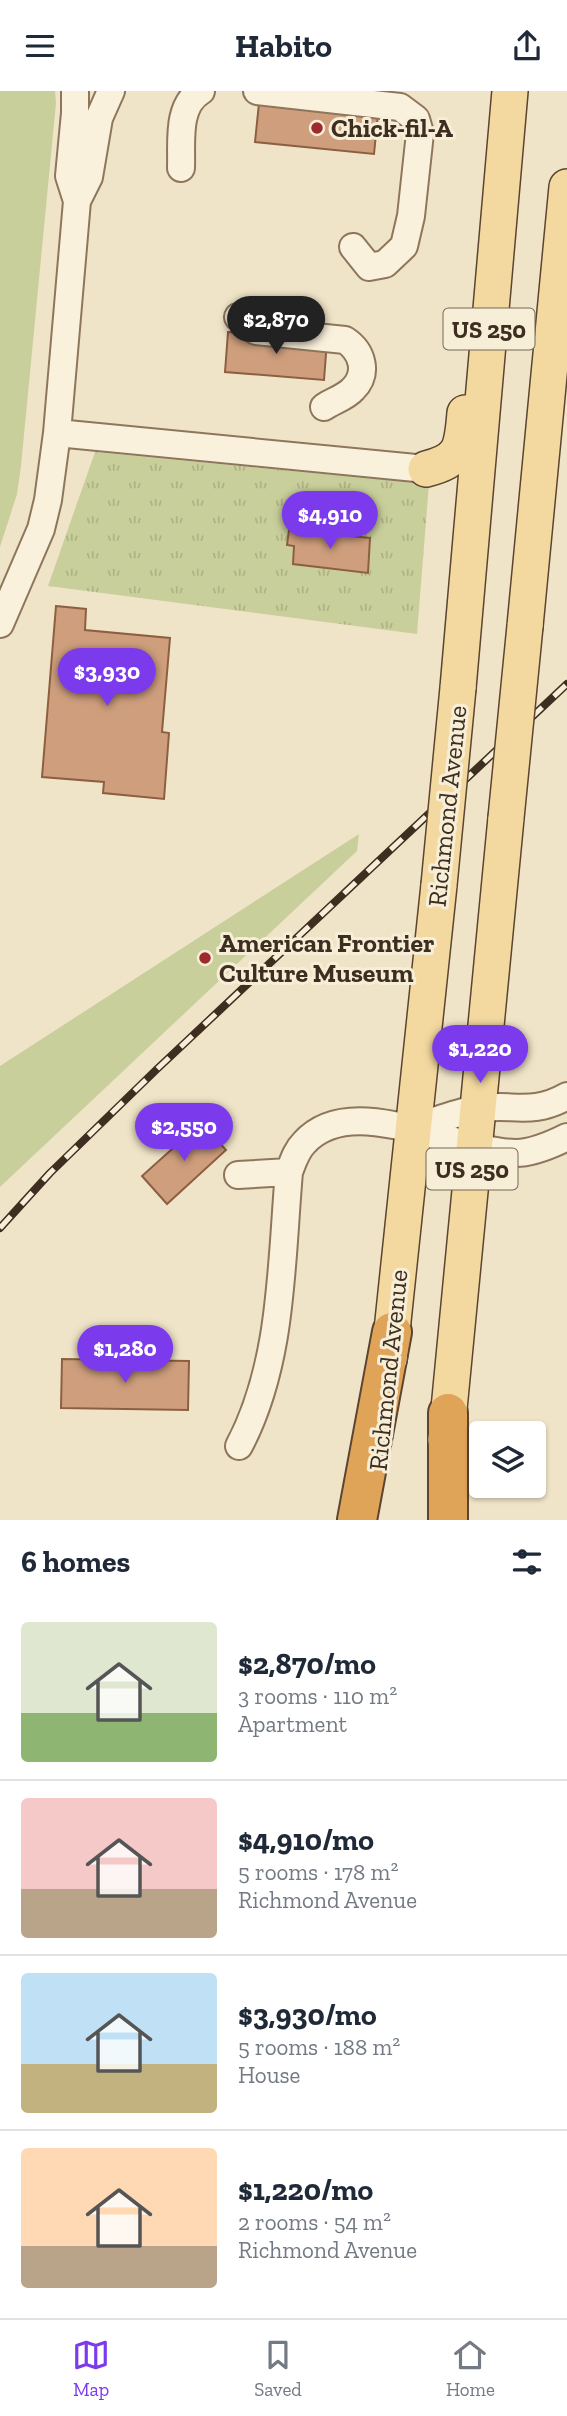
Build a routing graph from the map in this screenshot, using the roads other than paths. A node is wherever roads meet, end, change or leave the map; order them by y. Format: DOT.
graph roads {
  1 [pos="75,91"];
  2 [pos="111,91"];
  3 [pos="201,91"];
  4 [pos="257,91"];
  5 [pos="510,91"];
  6 [pos="181,168"];
  7 [pos="567,187"];
  8 [pos="77,201"];
  9 [pos="353,247"];
  10 [pos="494,279"];
  11 [pos="238,317"];
  12 [pos="324,407"];
  13 [pos="57,433"];
  14 [pos="426,469"];
  15 [pos="470,538"];
  16 [pos="0,624"];
  17 [pos="567,1095"];
  18 [pos="477,1108"];
  19 [pos="412,1128"];
  20 [pos="567,1137"];
  21 [pos="474,1147"];
  22 [pos="289,1172"];
  23 [pos="238,1175"];
  24 [pos="392,1332"];
  25 [pos="449,1413"];
  26 [pos="239,1446"];
  27 [pos="357,1520"];
  28 [pos="373,1520"];
  29 [pos="438,1520"];
  30 [pos="448,1520"];
  1 -- 8 [label="street"];
  2 -- 8 [label="street"];
  3 -- 6 [label="street"];
  4 -- 9 [label="street"];
  5 -- 10 [label="main road, Richmond Avenue / US 250"];
  7 -- 18 [label="main road, US 250, bridge"];
  8 -- 13 [label="street"];
  10 -- 14 [label="main road"];
  10 -- 15 [label="main road, Richmond Avenue / US 250"];
  11 -- 12 [label="street"];
  13 -- 14 [label="street"];
  13 -- 16 [label="street"];
  14 -- 15 [label="main road"];
  15 -- 19 [label="main road, Richmond Avenue / US 250, bridge"];
  17 -- 18 [label="street"];
  18 -- 19 [label="street"];
  18 -- 21 [label="main road, US 250"];
  19 -- 21 [label="street"];
  19 -- 22 [label="street"];
  19 -- 24 [label="main road, Richmond Avenue / US 250"];
  20 -- 21 [label="street"];
  21 -- 25 [label="main road, US 250"];
  22 -- 23 [label="street"];
  22 -- 26 [label="street"];
  24 -- 27 [label="highway"];
  24 -- 28 [label="main road, Richmond Avenue / US 250"];
  25 -- 29 [label="main road, US 250"];
  25 -- 30 [label="highway"];
}
